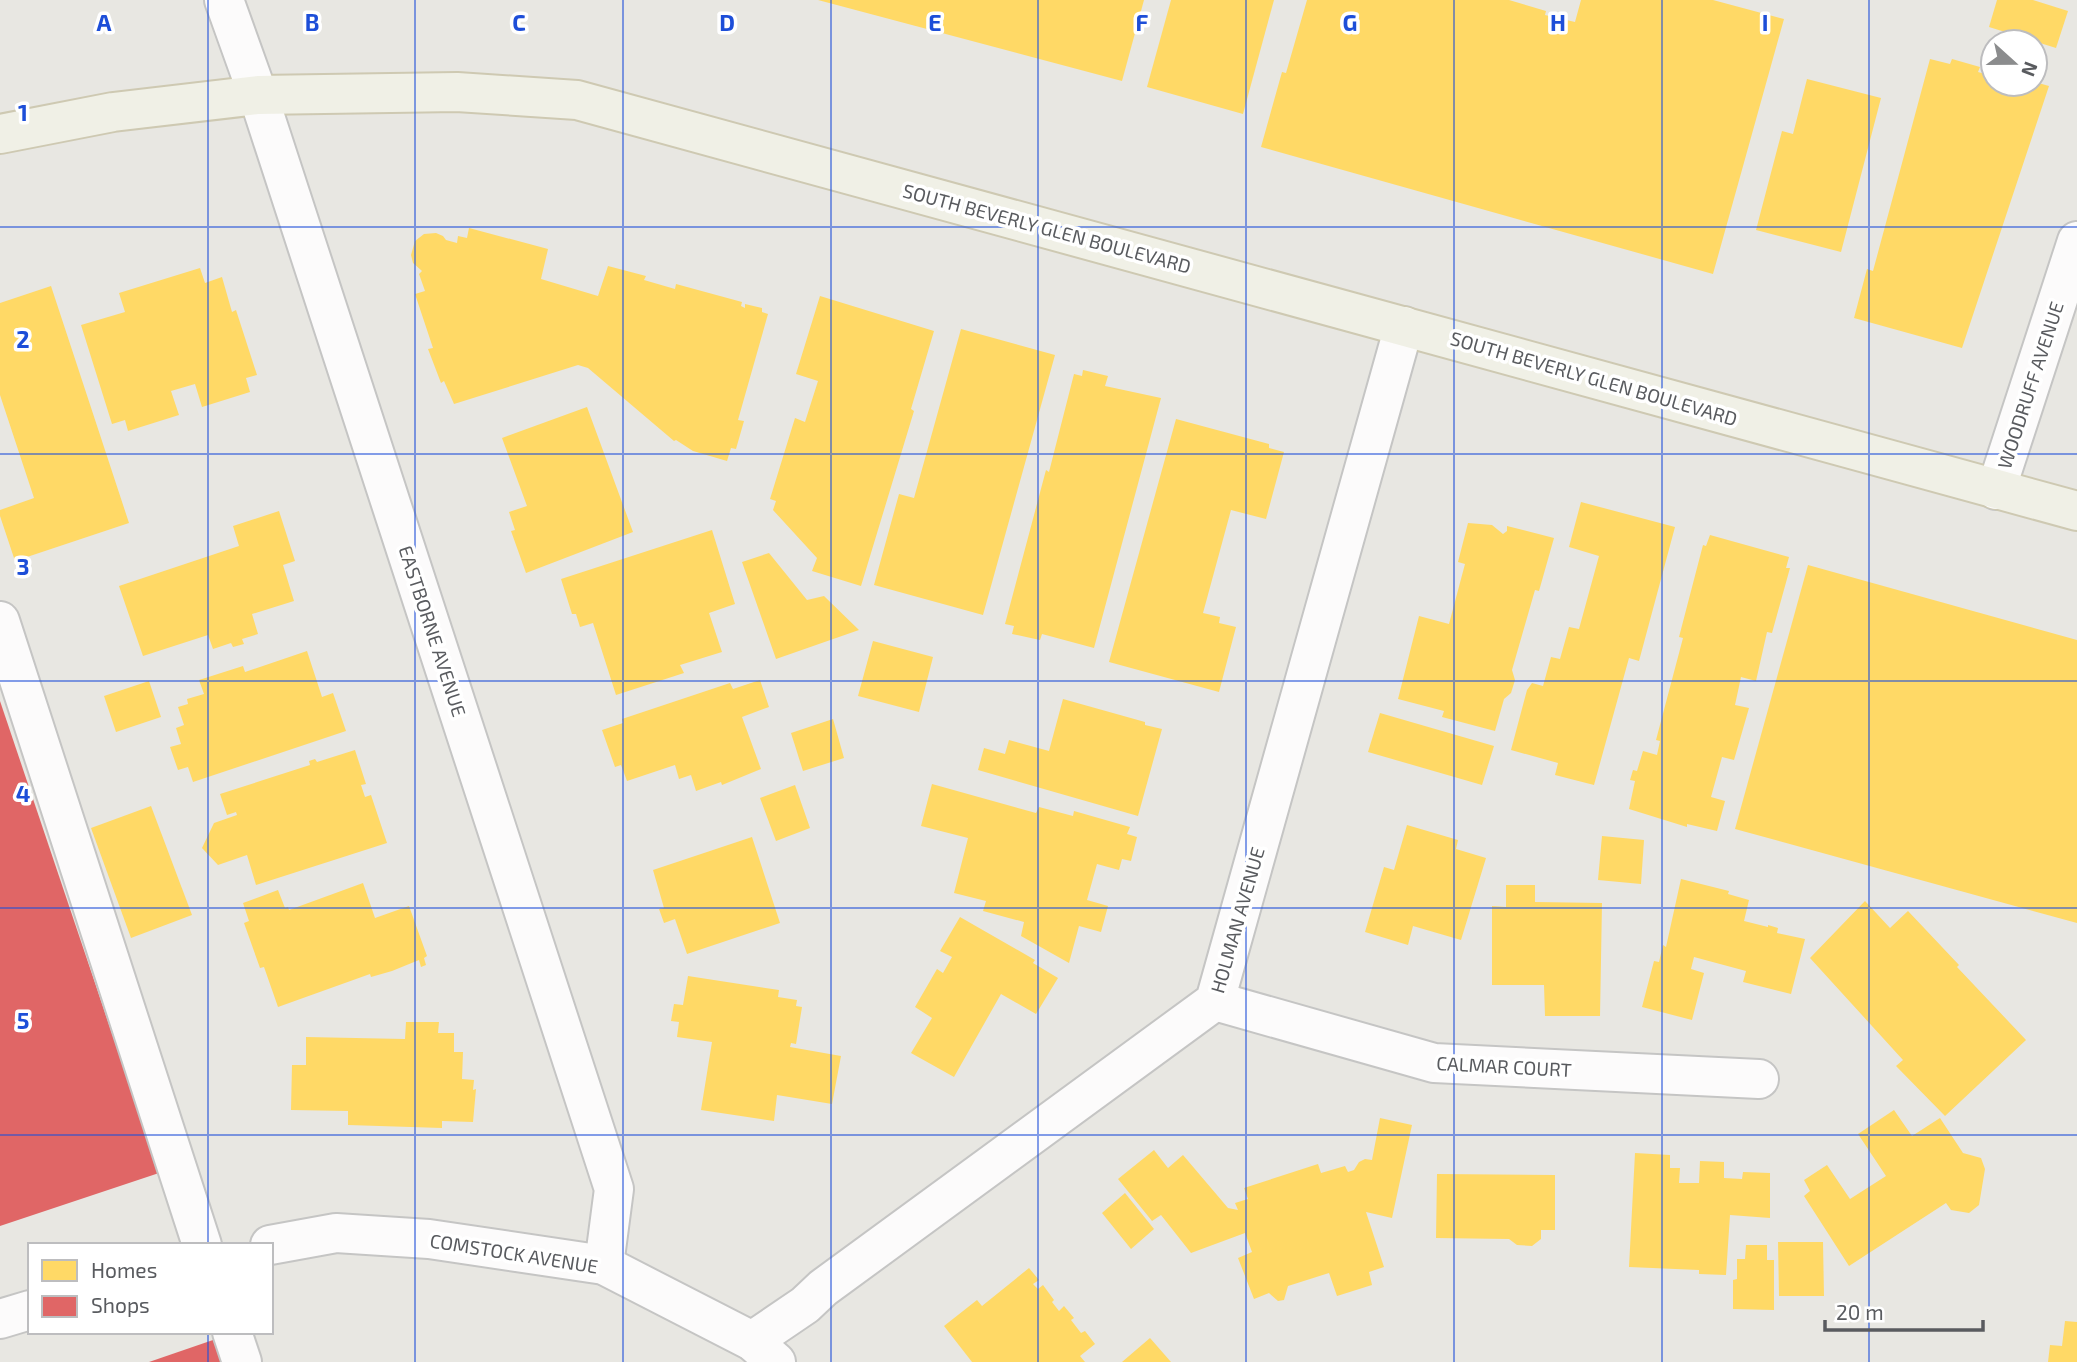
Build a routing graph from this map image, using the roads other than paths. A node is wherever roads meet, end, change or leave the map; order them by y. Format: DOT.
graph roads {
  1 [pos="224,0"];
  2 [pos="258,95"];
  3 [pos="0,134"];
  4 [pos="2077,241"];
  5 [pos="1404,326"];
  6 [pos="1996,490"];
  7 [pos="2077,512"];
  8 [pos="0,621"];
  9 [pos="1215,1001"];
  10 [pos="1759,1079"];
  11 [pos="201,1243"];
  12 [pos="273,1244"];
  13 [pos="604,1265"];
  14 [pos="28,1311"];
  15 [pos="0,1319"];
  16 [pos="233,1334"];
  17 [pos="764,1351"];
  18 [pos="242,1362"];
  1 -- 2 [label="street, EASTBORNE AVENUE"];
  2 -- 3 [label="main road, SOUTH BEVERLY GLEN BOULEVARD"];
  2 -- 5 [label="main road, SOUTH BEVERLY GLEN BOULEVARD"];
  2 -- 13 [label="street, EASTBORNE AVENUE"];
  4 -- 6 [label="street, WOODRUFF AVENUE"];
  5 -- 6 [label="main road, SOUTH BEVERLY GLEN BOULEVARD"];
  5 -- 9 [label="street, HOLMAN AVENUE"];
  6 -- 7 [label="main road, SOUTH BEVERLY GLEN BOULEVARD"];
  8 -- 11 [label="street"];
  9 -- 10 [label="street, CALMAR COURT"];
  9 -- 17 [label="street, HOLMAN AVENUE"];
  12 -- 13 [label="street, COMSTOCK AVENUE"];
  13 -- 17 [label="street, COMSTOCK AVENUE"];
  14 -- 15 [label="street"];
  16 -- 18 [label="street"];
}
